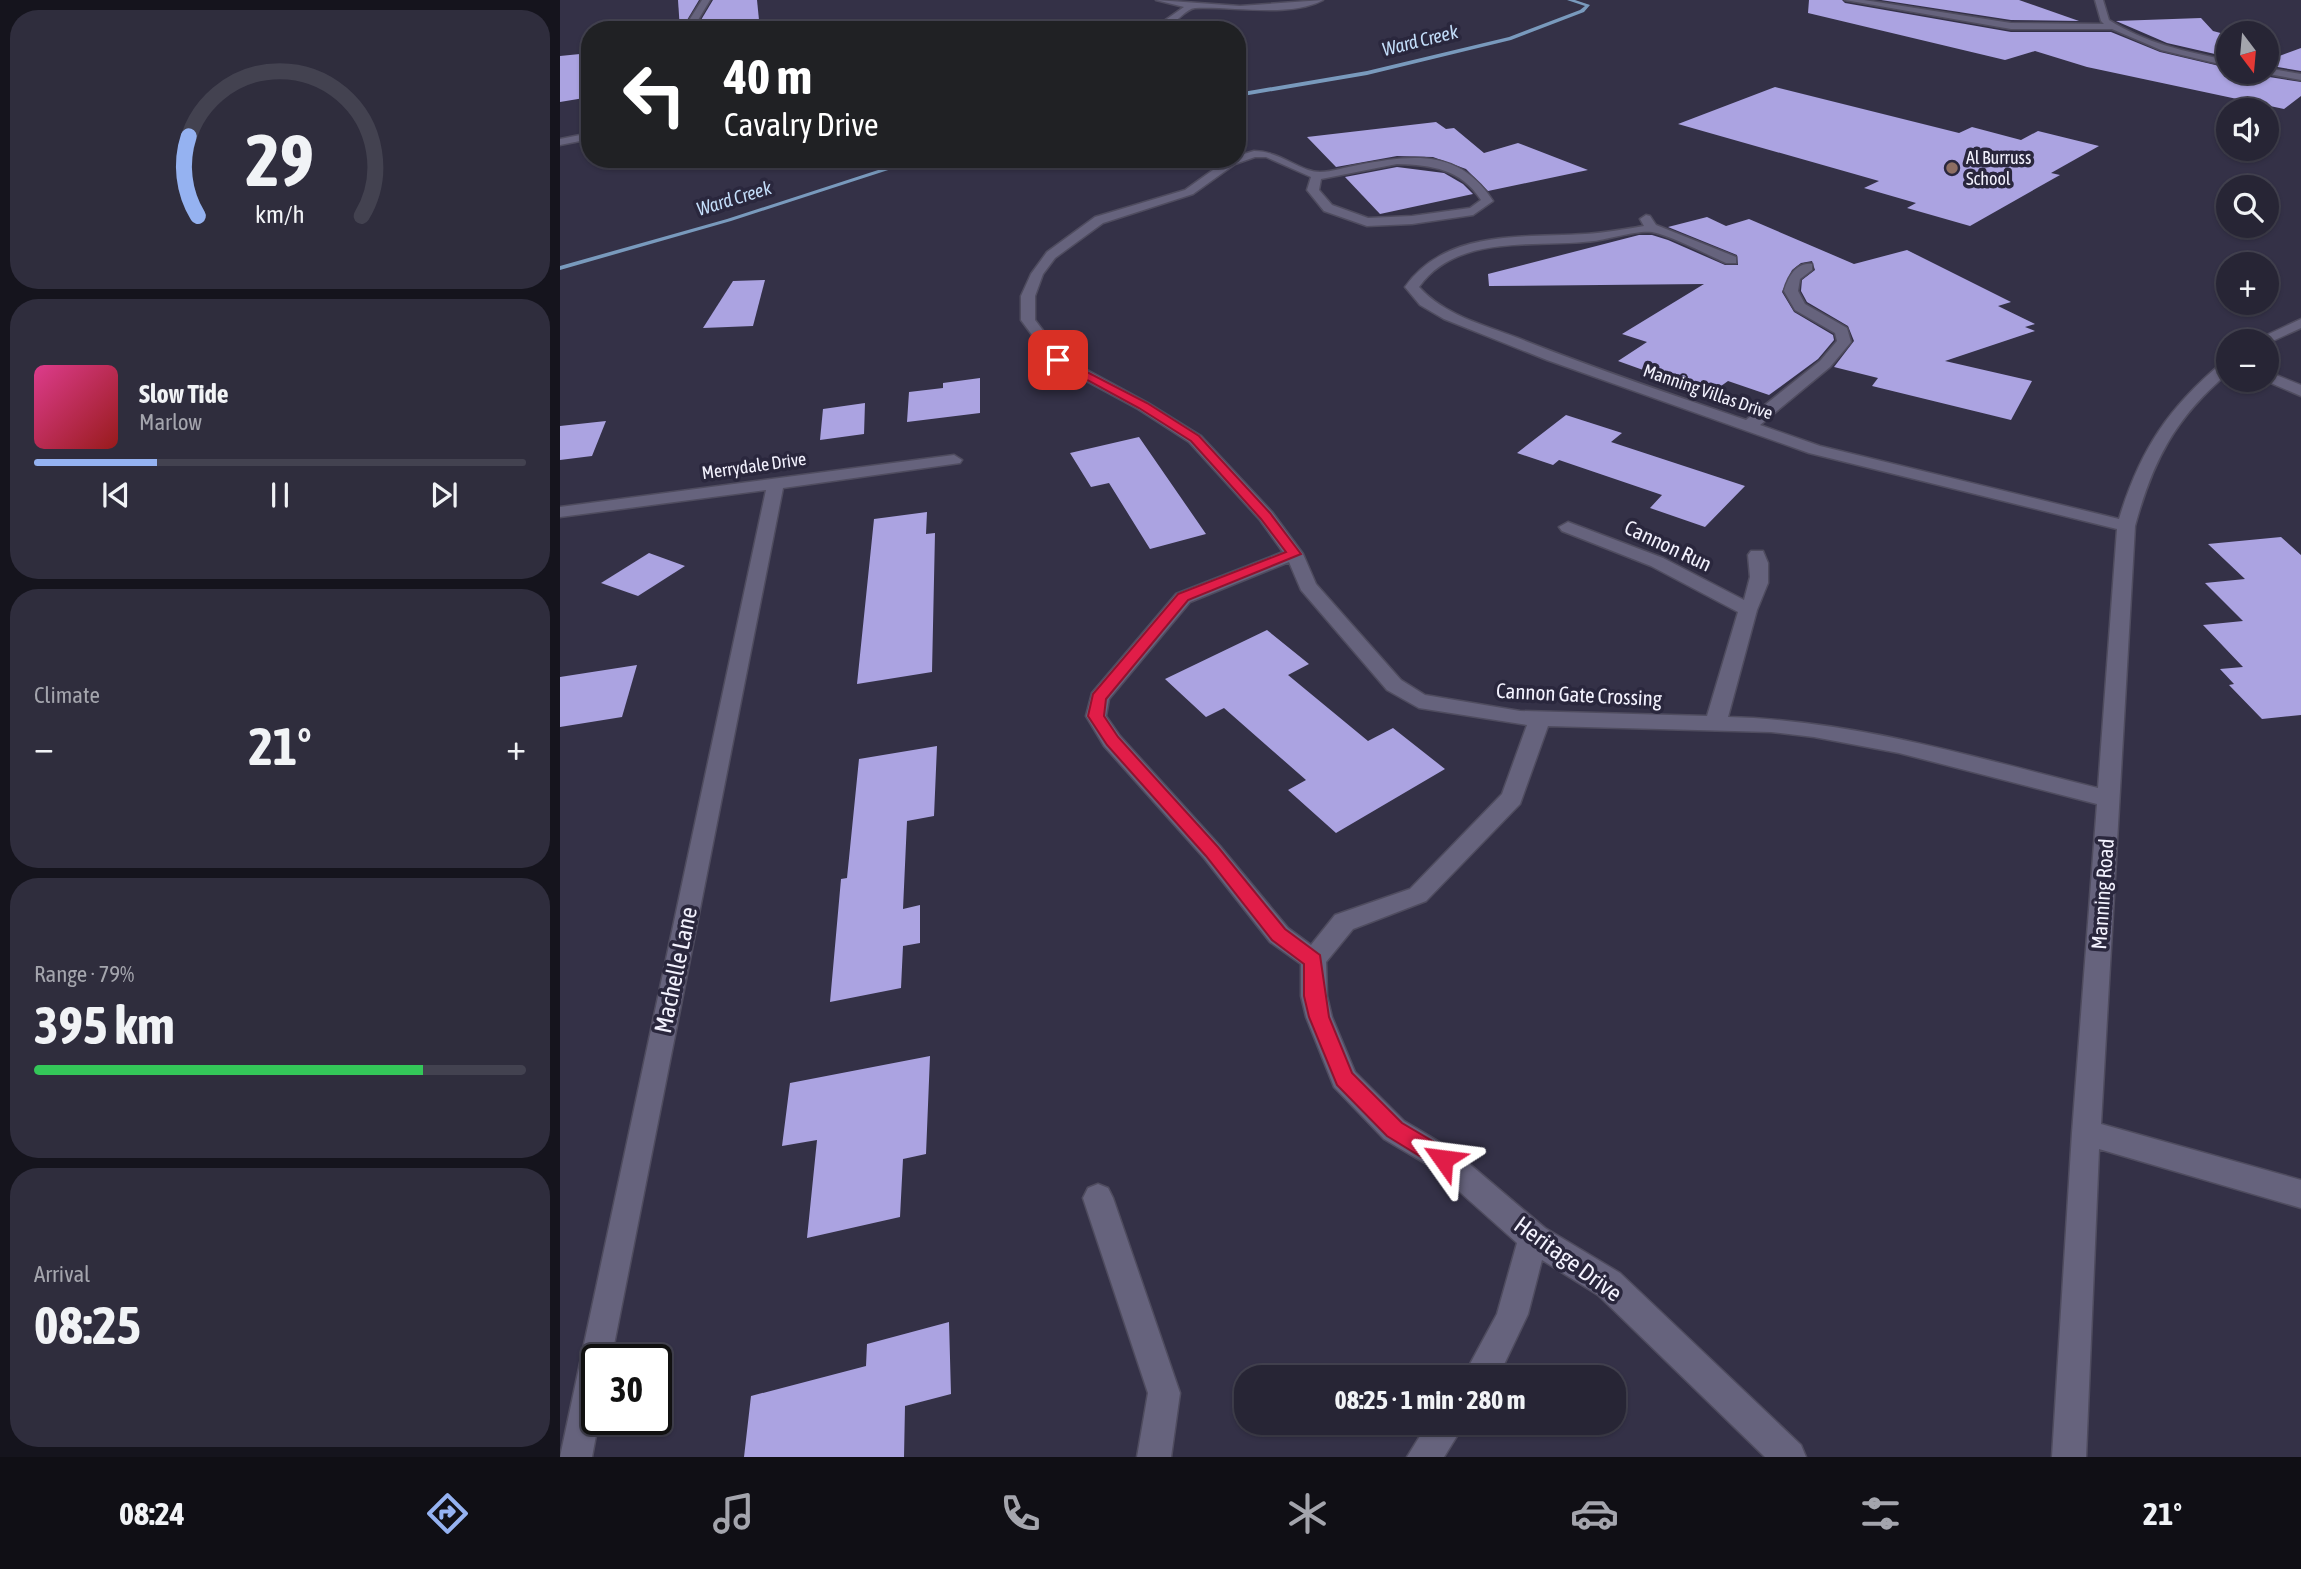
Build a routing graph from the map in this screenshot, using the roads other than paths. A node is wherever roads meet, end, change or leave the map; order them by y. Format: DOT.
graph roads {
  1 [pos="706,0"];
  2 [pos="1160,0"];
  3 [pos="1319,0"];
  4 [pos="1849,0"];
  5 [pos="2099,0"];
  6 [pos="1191,5"];
  7 [pos="693,21"];
  8 [pos="1170,21"];
  9 [pos="2112,27"];
  10 [pos="2216,60"];
  11 [pos="2279,74"];
  12 [pos="2301,78"];
  13 [pos="581,138"];
  14 [pos="560,142"];
  15 [pos="1246,157"];
  16 [pos="1225,168"];
  17 [pos="1317,176"];
  18 [pos="1731,260"];
  19 [pos="1807,267"];
  20 [pos="2301,323"];
  21 [pos="2279,333"];
  22 [pos="2216,375"];
  23 [pos="2279,380"];
  24 [pos="2301,391"];
  25 [pos="1749,426"];
  26 [pos="954,460"];
  27 [pos="776,483"];
  28 [pos="560,512"];
  29 [pos="2126,526"];
  30 [pos="1568,527"];
  31 [pos="1294,554"];
  32 [pos="1757,555"];
  33 [pos="1748,610"];
  34 [pos="1540,719"];
  35 [pos="1715,725"];
  36 [pos="2109,799"];
  37 [pos="1313,960"];
  38 [pos="2086,1133"];
  39 [pos="2301,1194"];
  40 [pos="1098,1198"];
  41 [pos="1534,1238"];
  42 [pos="1487,1365"];
  43 [pos="1440,1435"];
  44 [pos="575,1457"];
  45 [pos="1154,1457"];
  46 [pos="1424,1457"];
  47 [pos="1790,1457"];
  48 [pos="2069,1457"];
  1 -- 7 [label="street"];
  2 -- 6 [label="street"];
  3 -- 6 [label="street"];
  4 -- 9 [label="street"];
  5 -- 9 [label="street"];
  6 -- 8 [label="street"];
  9 -- 10 [label="street"];
  11 -- 12 [label="street"];
  13 -- 14 [label="street"];
  15 -- 17 [label="street, Cannon Gate Crossing"];
  16 -- 31 [label="street, Cannon Gate Crossing"];
  17 -- 17 [label="street"];
  18 -- 25 [label="street, Manning Villas Drive"];
  19 -- 25 [label="street"];
  20 -- 21 [label="street"];
  22 -- 29 [label="street, Manning Road"];
  23 -- 24 [label="street"];
  25 -- 29 [label="street, Manning Villas Drive"];
  26 -- 27 [label="street, Merrydale Drive"];
  27 -- 28 [label="street, Merrydale Drive"];
  27 -- 44 [label="street, Machelle Lane"];
  29 -- 36 [label="street, Manning Road"];
  30 -- 33 [label="street, Cannon Run"];
  31 -- 34 [label="street, Cannon Gate Crossing"];
  31 -- 37 [label="street"];
  32 -- 33 [label="street"];
  33 -- 35 [label="street"];
  34 -- 35 [label="street, Cannon Gate Crossing"];
  34 -- 37 [label="street"];
  35 -- 36 [label="street, Cannon Gate Crossing"];
  36 -- 38 [label="street, Manning Road"];
  37 -- 41 [label="street, Heritage Drive"];
  38 -- 39 [label="street"];
  38 -- 48 [label="street, Manning Road"];
  40 -- 45 [label="street"];
  41 -- 42 [label="street"];
  41 -- 47 [label="street, Heritage Drive"];
  43 -- 46 [label="street"];
}
